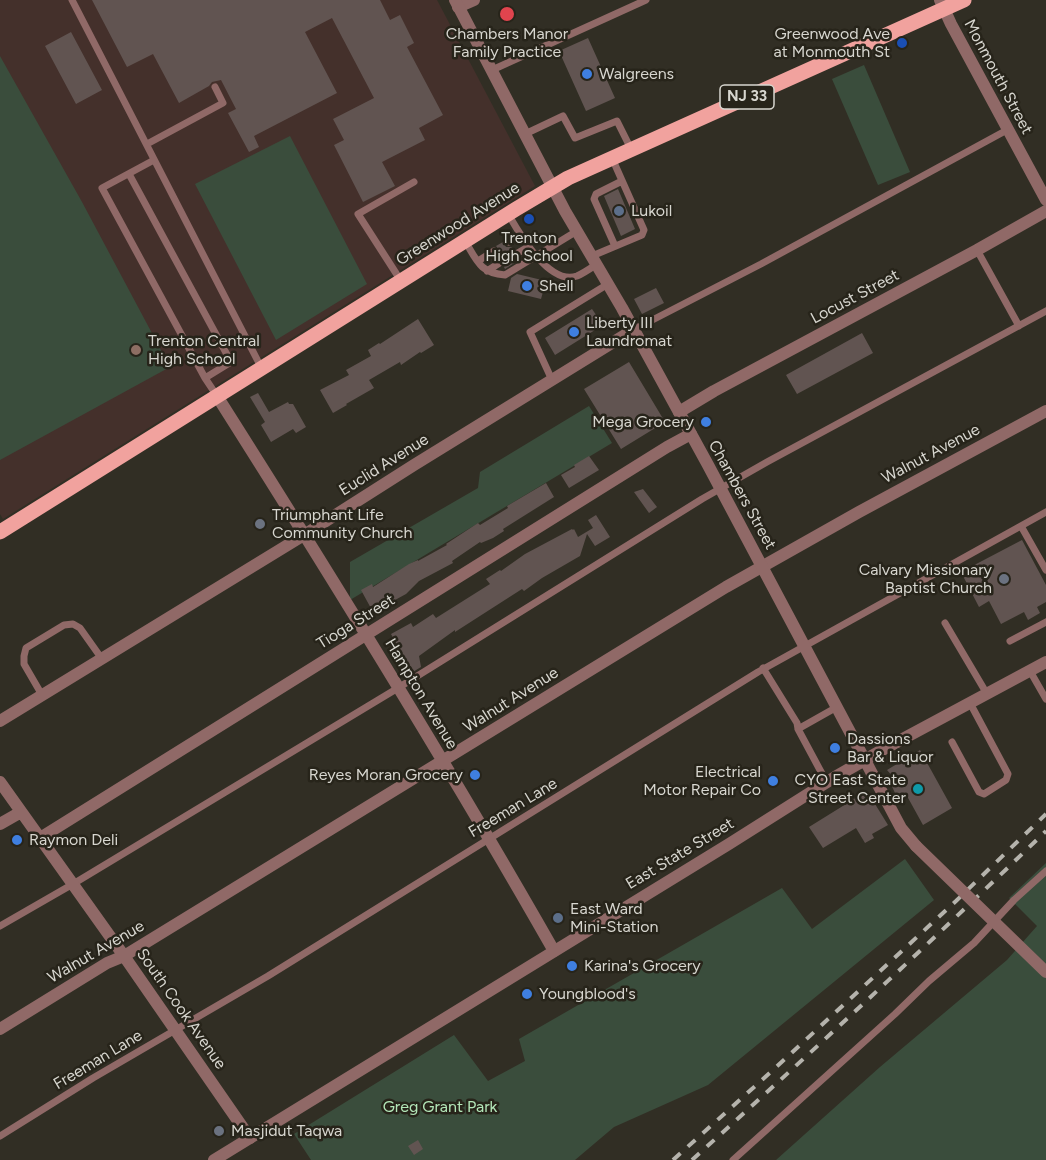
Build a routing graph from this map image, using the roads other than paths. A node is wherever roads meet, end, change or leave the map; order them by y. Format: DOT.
graph roads {
  1 [pos="72,0"];
  2 [pos="474,0"];
  3 [pos="646,0"];
  4 [pos="964,0"];
  5 [pos="457,3"];
  6 [pos="941,5"];
  7 [pos="492,70"];
  8 [pos="215,87"];
  9 [pos="1007,130"];
  10 [pos="525,134"];
  11 [pos="147,144"];
  12 [pos="632,149"];
  13 [pos="612,158"];
  14 [pos="154,160"];
  15 [pos="129,174"];
  16 [pos="622,181"];
  17 [pos="414,182"];
  18 [pos="553,188"];
  19 [pos="1046,200"];
  20 [pos="1046,211"];
  21 [pos="508,214"];
  22 [pos="577,231"];
  23 [pos="520,236"];
  24 [pos="465,241"];
  25 [pos="509,242"];
  26 [pos="615,246"];
  27 [pos="528,247"];
  28 [pos="977,250"];
  29 [pos="494,251"];
  30 [pos="516,254"];
  31 [pos="536,256"];
  32 [pos="595,260"];
  33 [pos="478,261"];
  34 [pos="501,262"];
  35 [pos="487,271"];
  36 [pos="401,281"];
  37 [pos="608,284"];
  38 [pos="1046,311"];
  39 [pos="1019,326"];
  40 [pos="633,330"];
  41 [pos="262,369"];
  42 [pos="205,378"];
  43 [pos="552,380"];
  44 [pos="217,396"];
  45 [pos="1046,411"];
  46 [pos="679,412"];
  47 [pos="691,435"];
  48 [pos="720,489"];
  49 [pos="1046,512"];
  50 [pos="1021,526"];
  51 [pos="2,527"];
  52 [pos="304,535"];
  53 [pos="762,566"];
  54 [pos="1046,570"];
  55 [pos="1046,622"];
  56 [pos="945,623"];
  57 [pos="367,636"];
  58 [pos="1010,641"];
  59 [pos="804,645"];
  60 [pos="102,659"];
  61 [pos="1046,662"];
  62 [pos="763,668"];
  63 [pos="1030,671"];
  64 [pos="398,688"];
  65 [pos="987,694"];
  66 [pos="42,695"];
  67 [pos="1046,699"];
  68 [pos="970,703"];
  69 [pos="837,707"];
  70 [pos="0,721"];
  71 [pos="798,729"];
  72 [pos="952,742"];
  73 [pos="865,760"];
  74 [pos="442,761"];
  75 [pos="0,782"];
  76 [pos="827,783"];
  77 [pos="21,812"];
  78 [pos="0,824"];
  79 [pos="40,838"];
  80 [pos="489,838"];
  81 [pos="1046,871"];
  82 [pos="73,884"];
  83 [pos="0,926"];
  84 [pos="554,951"];
  85 [pos="124,956"];
  86 [pos="1046,972"];
  87 [pos="0,1029"];
  88 [pos="174,1029"];
  89 [pos="0,1136"];
  90 [pos="250,1138"];
  91 [pos="214,1160"];
  92 [pos="733,1160"];
  1 -- 11 [label="lane"];
  2 -- 5 [label="street"];
  3 -- 7 [label="lane"];
  4 -- 6 [label="main road, Greenwood Avenue / NJ 33"];
  5 -- 7 [label="street, Chambers Street"];
  6 -- 9 [label="street, Monmouth Street"];
  6 -- 12 [label="main road, Greenwood Avenue / NJ 33"];
  7 -- 10 [label="street, Chambers Street"];
  8 -- 11 [label="lane"];
  9 -- 19 [label="street, Monmouth Street"];
  9 -- 40 [label="lane"];
  10 -- 12 [label="lane"];
  10 -- 18 [label="street, Chambers Street"];
  11 -- 14 [label="lane"];
  12 -- 13 [label="main road, Greenwood Avenue / NJ 33"];
  13 -- 16 [label="lane"];
  13 -- 18 [label="main road, Greenwood Avenue / NJ 33"];
  14 -- 15 [label="lane"];
  14 -- 41 [label="lane"];
  15 -- 42 [label="lane"];
  15 -- 42 [label="lane"];
  16 -- 26 [label="lane"];
  16 -- 26 [label="lane"];
  17 -- 36 [label="lane"];
  18 -- 21 [label="main road, Greenwood Avenue / NJ 33"];
  18 -- 22 [label="street, Chambers Street"];
  20 -- 28 [label="street, Locust Street"];
  21 -- 23 [label="lane"];
  21 -- 24 [label="main road, Greenwood Avenue / NJ 33"];
  22 -- 31 [label="lane"];
  22 -- 32 [label="street, Chambers Street"];
  23 -- 25 [label="lane"];
  23 -- 27 [label="lane"];
  24 -- 33 [label="lane"];
  24 -- 36 [label="main road, Greenwood Avenue / NJ 33"];
  26 -- 32 [label="lane"];
  27 -- 30 [label="lane"];
  27 -- 31 [label="lane"];
  28 -- 39 [label="lane"];
  28 -- 46 [label="street, Locust Street"];
  29 -- 33 [label="lane"];
  31 -- 32 [label="lane"];
  31 -- 35 [label="lane"];
  32 -- 37 [label="street, Chambers Street"];
  33 -- 35 [label="lane"];
  34 -- 35 [label="lane"];
  36 -- 41 [label="main road, Greenwood Avenue / NJ 33"];
  37 -- 40 [label="street, Chambers Street"];
  37 -- 43 [label="lane"];
  38 -- 39 [label="lane"];
  39 -- 48 [label="lane"];
  40 -- 43 [label="street, Euclid Avenue"];
  40 -- 46 [label="street, Chambers Street"];
  41 -- 44 [label="main road, Greenwood Avenue / NJ 33"];
  42 -- 44 [label="lane"];
  43 -- 52 [label="street, Euclid Avenue"];
  44 -- 51 [label="main road, Greenwood Avenue / NJ 33"];
  44 -- 52 [label="street, Hampton Avenue"];
  45 -- 53 [label="street, Walnut Avenue"];
  46 -- 47 [label="street, Chambers Street"];
  47 -- 48 [label="street, Chambers Street"];
  47 -- 57 [label="street, Tioga Street"];
  48 -- 53 [label="street, Chambers Street"];
  48 -- 64 [label="lane"];
  49 -- 50 [label="lane, Freeman Lane"];
  50 -- 54 [label="lane"];
  50 -- 59 [label="lane, Freeman Lane"];
  52 -- 57 [label="street, Hampton Avenue"];
  52 -- 60 [label="street, Euclid Avenue"];
  53 -- 59 [label="street, Chambers Street"];
  53 -- 74 [label="street, Walnut Avenue"];
  55 -- 58 [label="lane"];
  56 -- 65 [label="lane"];
  57 -- 64 [label="street, Hampton Avenue"];
  57 -- 79 [label="street, Tioga Street"];
  59 -- 62 [label="lane, Freeman Lane"];
  59 -- 69 [label="street, Chambers Street"];
  60 -- 66 [label="street, Euclid Avenue"];
  60 -- 66 [label="lane"];
  61 -- 63 [label="street, East State Street"];
  62 -- 71 [label="lane"];
  62 -- 80 [label="lane, Freeman Lane"];
  63 -- 65 [label="street, East State Street"];
  63 -- 67 [label="lane"];
  64 -- 74 [label="street, Hampton Avenue"];
  64 -- 82 [label="lane"];
  65 -- 68 [label="street, East State Street"];
  66 -- 70 [label="street, Euclid Avenue"];
  68 -- 72 [label="lane"];
  68 -- 73 [label="street, East State Street"];
  69 -- 71 [label="lane"];
  69 -- 73 [label="street, Chambers Street"];
  71 -- 76 [label="lane"];
  73 -- 76 [label="street, East State Street"];
  73 -- 86 [label="street, Chambers Street, bridge"];
  74 -- 80 [label="street, Hampton Avenue"];
  74 -- 85 [label="street, Walnut Avenue"];
  75 -- 77 [label="street, South Cook Avenue"];
  76 -- 84 [label="street, East State Street"];
  77 -- 78 [label="street"];
  77 -- 79 [label="street, South Cook Avenue"];
  79 -- 82 [label="street, South Cook Avenue"];
  80 -- 84 [label="street, Hampton Avenue"];
  80 -- 88 [label="lane, Freeman Lane"];
  81 -- 92 [label="lane"];
  82 -- 83 [label="lane"];
  82 -- 85 [label="street, South Cook Avenue"];
  84 -- 90 [label="street, East State Street"];
  85 -- 87 [label="street, Walnut Avenue"];
  85 -- 88 [label="street, South Cook Avenue"];
  88 -- 89 [label="lane, Freeman Lane"];
  88 -- 90 [label="street, South Cook Avenue"];
  90 -- 91 [label="street, East State Street"];
}
